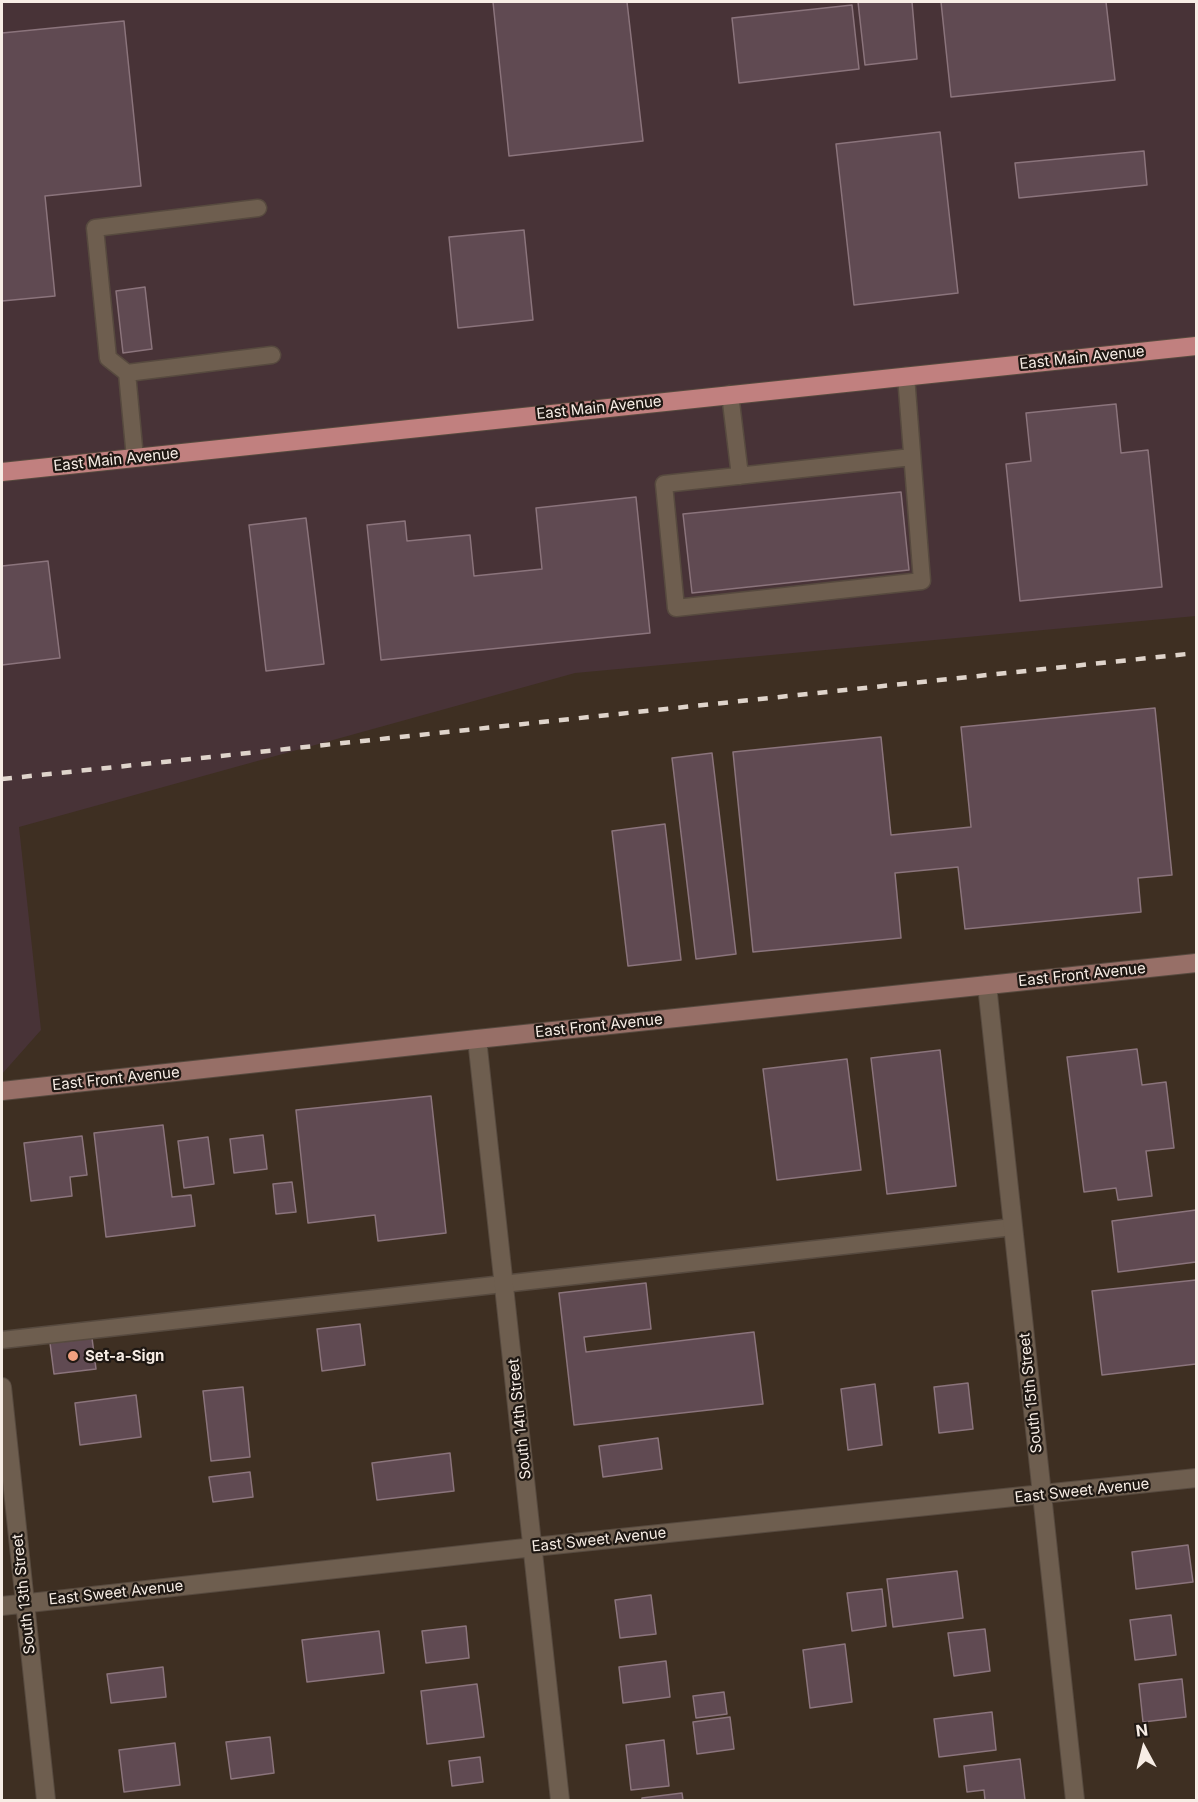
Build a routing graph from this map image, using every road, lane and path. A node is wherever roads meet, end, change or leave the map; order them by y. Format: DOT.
graph roads {
  1 [pos="258,208"];
  2 [pos="1197,346"];
  3 [pos="272,355"];
  4 [pos="127,373"];
  5 [pos="906,376"];
  6 [pos="730,394"];
  7 [pos="135,458"];
  8 [pos="912,458"];
  9 [pos="2,472"];
  10 [pos="740,476"];
  11 [pos="1197,963"];
  12 [pos="987,985"];
  13 [pos="477,1039"];
  14 [pos="2,1091"];
  15 [pos="1013,1227"];
  16 [pos="505,1283"];
  17 [pos="2,1340"];
  18 [pos="2,1387"];
  19 [pos="1197,1478"];
  20 [pos="1042,1495"];
  21 [pos="534,1547"];
  22 [pos="25,1603"];
  23 [pos="2,1606"];
  24 [pos="46,1800"];
  25 [pos="561,1800"];
  26 [pos="1075,1800"];
  1 -- 4 [label="lane"];
  2 -- 5 [label="main road, East Main Avenue"];
  3 -- 4 [label="lane"];
  4 -- 7 [label="lane"];
  5 -- 6 [label="main road, East Main Avenue"];
  5 -- 8 [label="lane"];
  6 -- 7 [label="main road, East Main Avenue"];
  6 -- 10 [label="lane"];
  7 -- 9 [label="main road, East Main Avenue"];
  8 -- 10 [label="lane"];
  8 -- 10 [label="lane"];
  11 -- 12 [label="street, East Front Avenue"];
  12 -- 13 [label="street, East Front Avenue"];
  12 -- 15 [label="street, South 15th Street"];
  13 -- 14 [label="street, East Front Avenue"];
  13 -- 16 [label="street, South 14th Street"];
  15 -- 16 [label="lane"];
  15 -- 20 [label="street, South 15th Street"];
  16 -- 17 [label="lane"];
  16 -- 21 [label="street, South 14th Street"];
  18 -- 22 [label="street, South 13th Street"];
  19 -- 20 [label="street, East Sweet Avenue"];
  20 -- 21 [label="street, East Sweet Avenue"];
  20 -- 26 [label="street, South 15th Street"];
  21 -- 22 [label="street, East Sweet Avenue"];
  21 -- 25 [label="street, South 14th Street"];
  22 -- 23 [label="street, East Sweet Avenue"];
  22 -- 24 [label="street, South 13th Street"];
}
